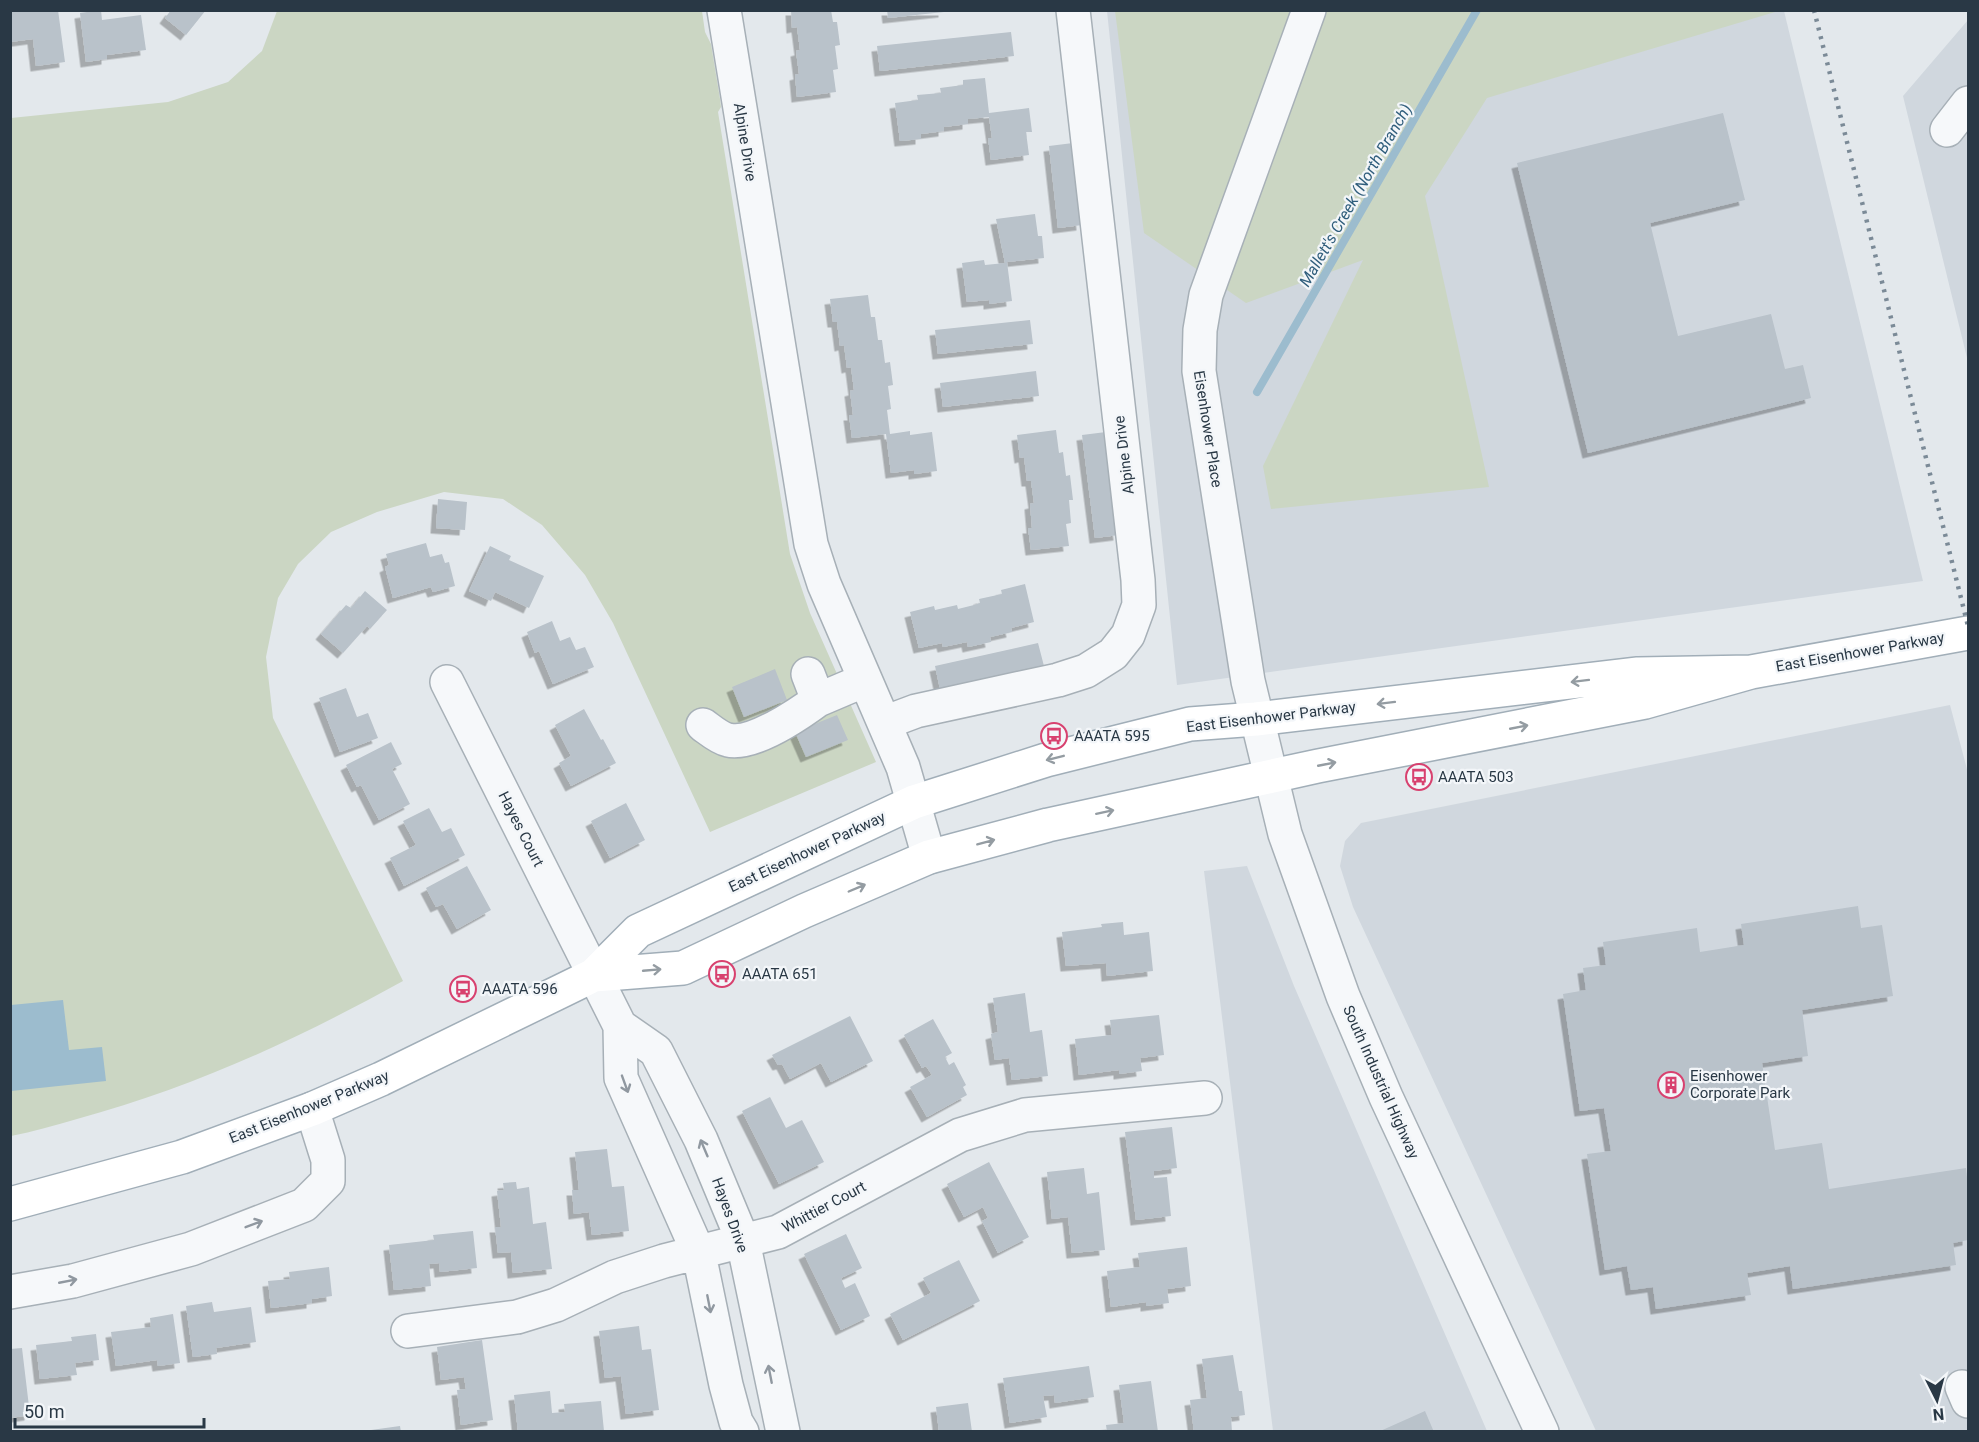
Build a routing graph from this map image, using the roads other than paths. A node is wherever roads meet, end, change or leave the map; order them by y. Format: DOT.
graph roads {
  1 [pos="724,10"];
  2 [pos="1073,10"];
  3 [pos="1309,10"];
  4 [pos="1968,103"];
  5 [pos="1947,130"];
  6 [pos="1968,633"];
  7 [pos="1751,672"];
  8 [pos="866,680"];
  9 [pos="447,682"];
  10 [pos="1256,719"];
  11 [pos="884,723"];
  12 [pos="703,725"];
  13 [pos="1270,777"];
  14 [pos="914,802"];
  15 [pos="929,857"];
  16 [pos="594,975"];
  17 [pos="620,1026"];
  18 [pos="1204,1098"];
  19 [pos="312,1109"];
  20 [pos="10,1204"];
  21 [pos="743,1241"];
  22 [pos="699,1254"];
  23 [pos="10,1292"];
  24 [pos="408,1332"];
  25 [pos="742,1431"];
  26 [pos="783,1431"];
  27 [pos="1542,1431"];
  1 -- 8 [label="street, Alpine Drive"];
  2 -- 11 [label="street, Alpine Drive"];
  3 -- 10 [label="street, Eisenhower Place"];
  4 -- 5 [label="street"];
  6 -- 7 [label="main road, East Eisenhower Parkway"];
  7 -- 10 [label="main road, East Eisenhower Parkway, one-way"];
  13 -- 7 [label="main road, East Eisenhower Parkway, one-way"];
  8 -- 11 [label="street, Alpine Drive"];
  8 -- 12 [label="street"];
  9 -- 16 [label="street, Hayes Court"];
  10 -- 13 [label="street, South Industrial Highway"];
  10 -- 14 [label="main road, East Eisenhower Parkway, one-way"];
  11 -- 14 [label="street, Alpine Drive"];
  15 -- 13 [label="main road, East Eisenhower Parkway, one-way"];
  13 -- 27 [label="street, South Industrial Highway"];
  14 -- 15 [label="street, Alpine Drive"];
  14 -- 16 [label="main road, East Eisenhower Parkway"];
  16 -- 15 [label="main road, East Eisenhower Parkway, one-way"];
  16 -- 17 [label="street, Hayes Drive"];
  16 -- 19 [label="main road, East Eisenhower Parkway"];
  21 -- 17 [label="street, Hayes Drive, one-way"];
  17 -- 22 [label="street, Hayes Drive, one-way"];
  18 -- 21 [label="street, Whittier Court"];
  19 -- 20 [label="main road, East Eisenhower Parkway"];
  23 -- 19 [label="street, one-way"];
  21 -- 22 [label="street, Whittier Court"];
  26 -- 21 [label="street, Hayes Drive, one-way"];
  22 -- 24 [label="street, Whittier Court"];
  22 -- 25 [label="street, Hayes Drive, one-way"];
}
